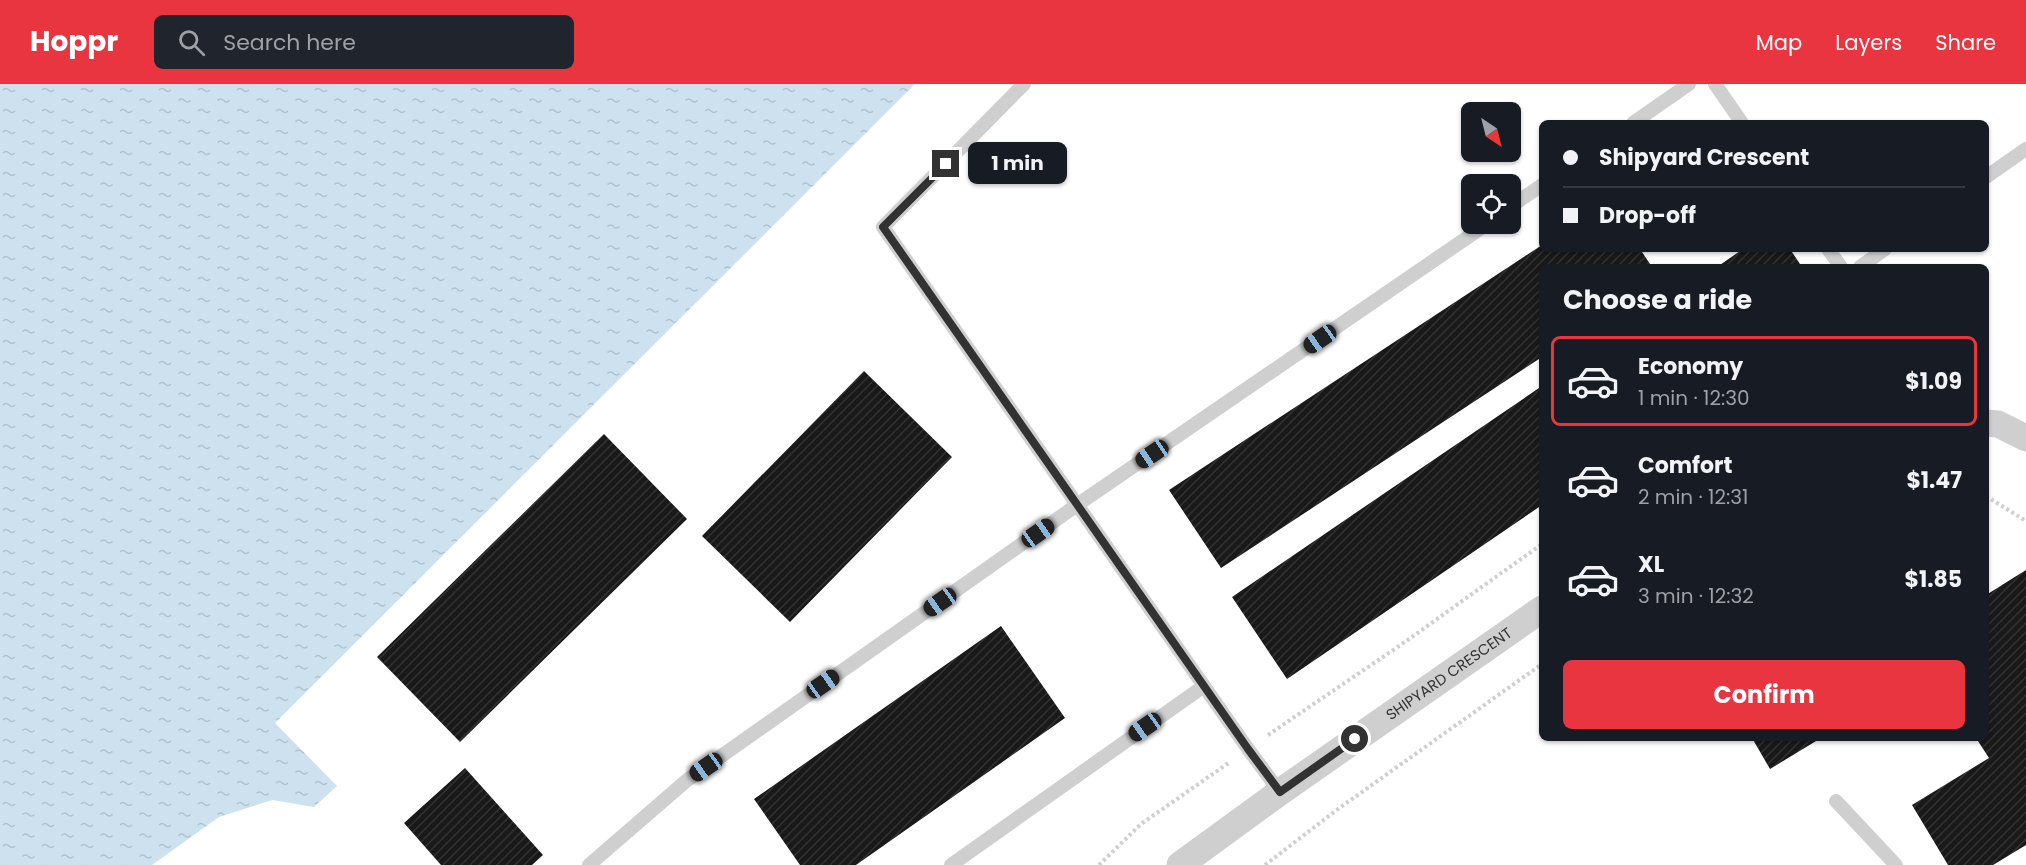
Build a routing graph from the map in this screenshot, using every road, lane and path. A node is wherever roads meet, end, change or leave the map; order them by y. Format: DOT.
graph roads {
  1 [pos="1024,84"];
  2 [pos="1689,84"];
  3 [pos="1715,84"];
  4 [pos="1637,120"];
  5 [pos="1740,120"];
  6 [pos="2026,149"];
  7 [pos="1989,175"];
  8 [pos="1539,187"];
  9 [pos="1521,199"];
  10 [pos="1472,234"];
  11 [pos="1881,252"];
  12 [pos="1864,264"];
  13 [pos="1989,423"];
  14 [pos="2026,438"];
  15 [pos="1989,498"];
  16 [pos="1077,505"];
  17 [pos="2026,521"];
  18 [pos="1539,546"];
  19 [pos="1539,611"];
  20 [pos="1539,666"];
  21 [pos="1204,686"];
  22 [pos="1248,749"];
  23 [pos="1280,792"];
  24 [pos="1836,801"];
  25 [pos="589,865"];
  26 [pos="951,865"];
  27 [pos="1099,865"];
  28 [pos="1180,865"];
  29 [pos="1265,865"];
  30 [pos="1896,865"];
  1 -- 16 [label="lane"];
  2 -- 4 [label="lane"];
  3 -- 5 [label="lane"];
  6 -- 7 [label="lane"];
  8 -- 9 [label="lane"];
  10 -- 16 [label="lane"];
  11 -- 12 [label="lane"];
  13 -- 14 [label="street"];
  15 -- 17 [label="path"];
  16 -- 21 [label="lane"];
  16 -- 25 [label="lane"];
  18 -- 22 [label="path"];
  19 -- 23 [label="street, SHIPYARD CRESCENT"];
  20 -- 29 [label="path"];
  21 -- 22 [label="lane"];
  21 -- 26 [label="lane"];
  22 -- 23 [label="lane"];
  22 -- 27 [label="path"];
  23 -- 28 [label="street, SHIPYARD CRESCENT"];
  24 -- 30 [label="lane"];
}
